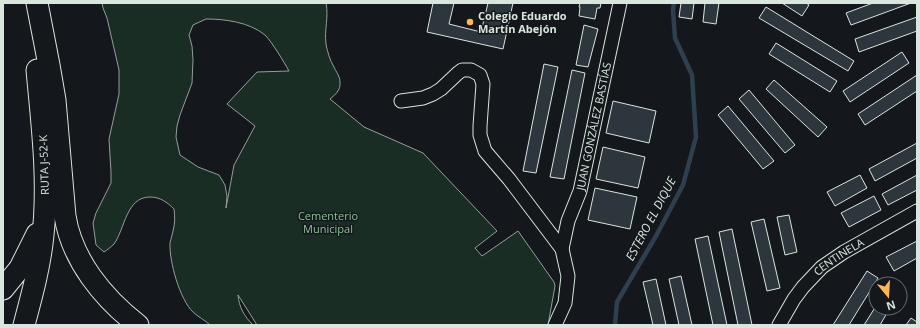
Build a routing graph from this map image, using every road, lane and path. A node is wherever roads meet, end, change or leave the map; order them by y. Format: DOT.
graph roads {
  1 [pos="31,3"];
  2 [pos="37,3"];
  3 [pos="620,3"];
  4 [pos="402,101"];
  5 [pos="917,211"];
  6 [pos="45,217"];
  7 [pos="562,249"];
  8 [pos="3,288"];
  9 [pos="24,325"];
  10 [pos="138,325"];
  11 [pos="556,325"];
  12 [pos="780,325"];
  1 -- 6 [label="main road, RUTA J-52-K"];
  2 -- 10 [label="main road"];
  3 -- 7 [label="street, JUAN GONZÁLEZ BASTÍAS"];
  4 -- 7 [label="street, JUAN GONZÁLEZ BASTÍAS"];
  5 -- 12 [label="street, CENTINELA"];
  6 -- 8 [label="main road"];
  6 -- 9 [label="main road, RUTA J-52-K"];
  7 -- 11 [label="street, JUAN GONZÁLEZ BASTÍAS"];
}
